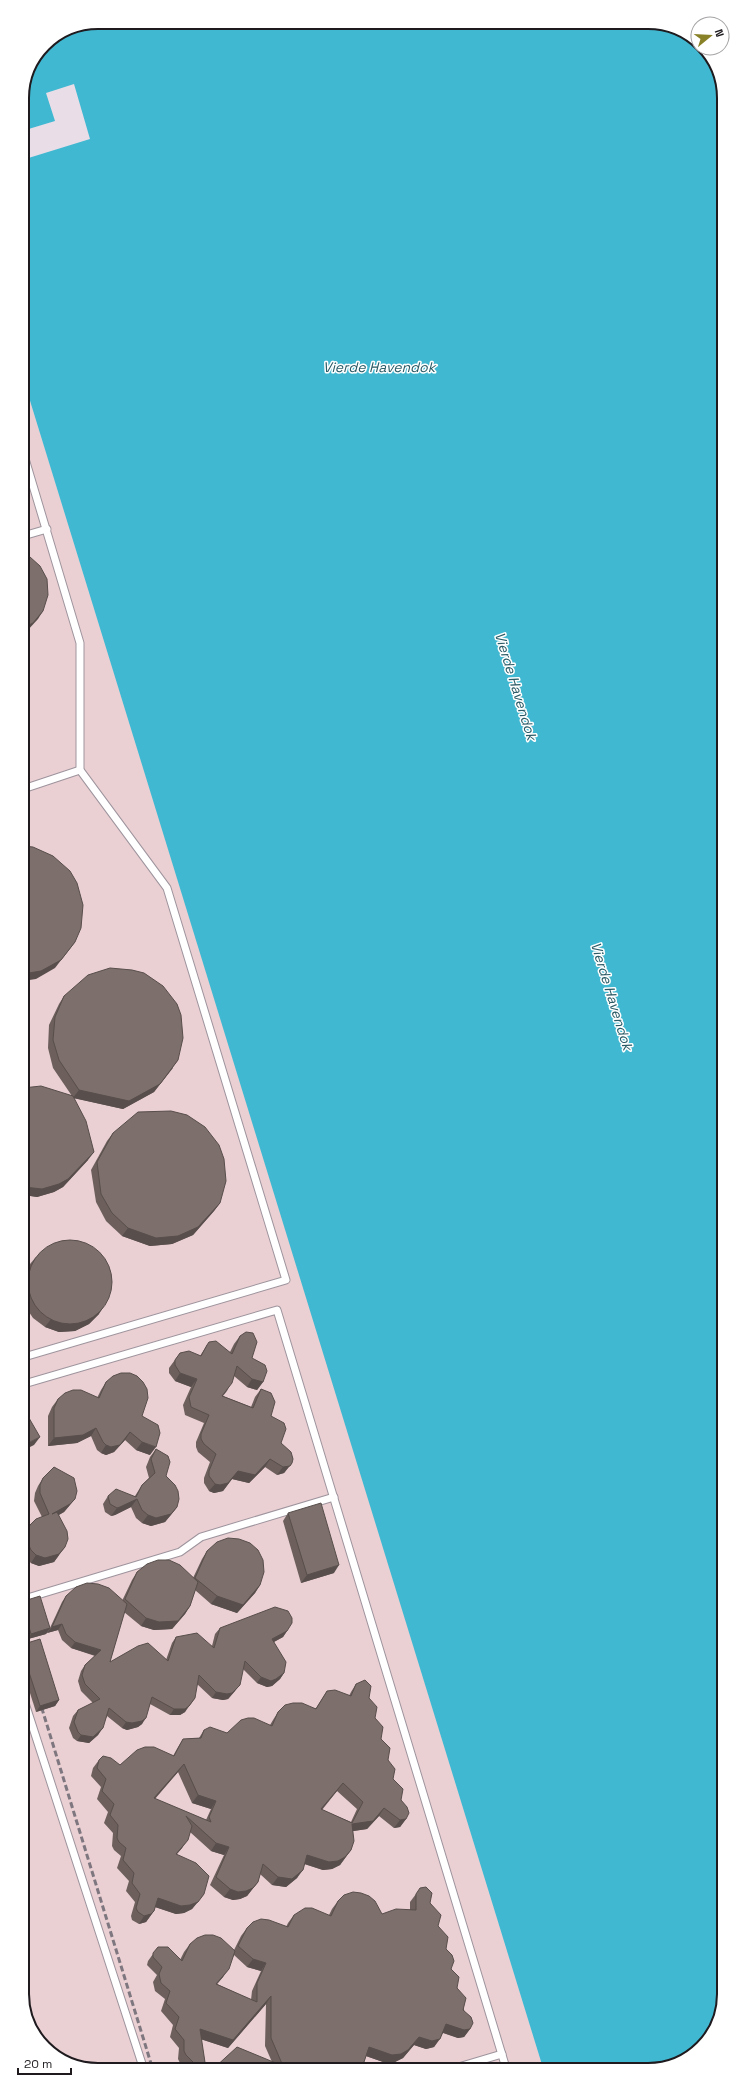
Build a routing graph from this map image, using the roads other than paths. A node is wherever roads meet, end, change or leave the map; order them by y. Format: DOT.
graph roads {
  1 [pos="29,471"];
  2 [pos="47,528"];
  3 [pos="29,534"];
  4 [pos="80,770"];
  5 [pos="29,787"];
  6 [pos="29,1356"];
  7 [pos="29,1383"];
  8 [pos="334,1497"];
  9 [pos="29,1597"];
  10 [pos="29,1715"];
  11 [pos="502,2054"];
  12 [pos="142,2063"];
  13 [pos="471,2063"];
  14 [pos="505,2063"];
  1 -- 2 [label="lane"];
  2 -- 3 [label="lane"];
  2 -- 4 [label="lane"];
  4 -- 5 [label="lane"];
  4 -- 6 [label="lane"];
  7 -- 8 [label="lane"];
  8 -- 9 [label="lane"];
  8 -- 11 [label="lane"];
  10 -- 12 [label="lane"];
  11 -- 13 [label="lane"];
  11 -- 14 [label="lane"];
}
